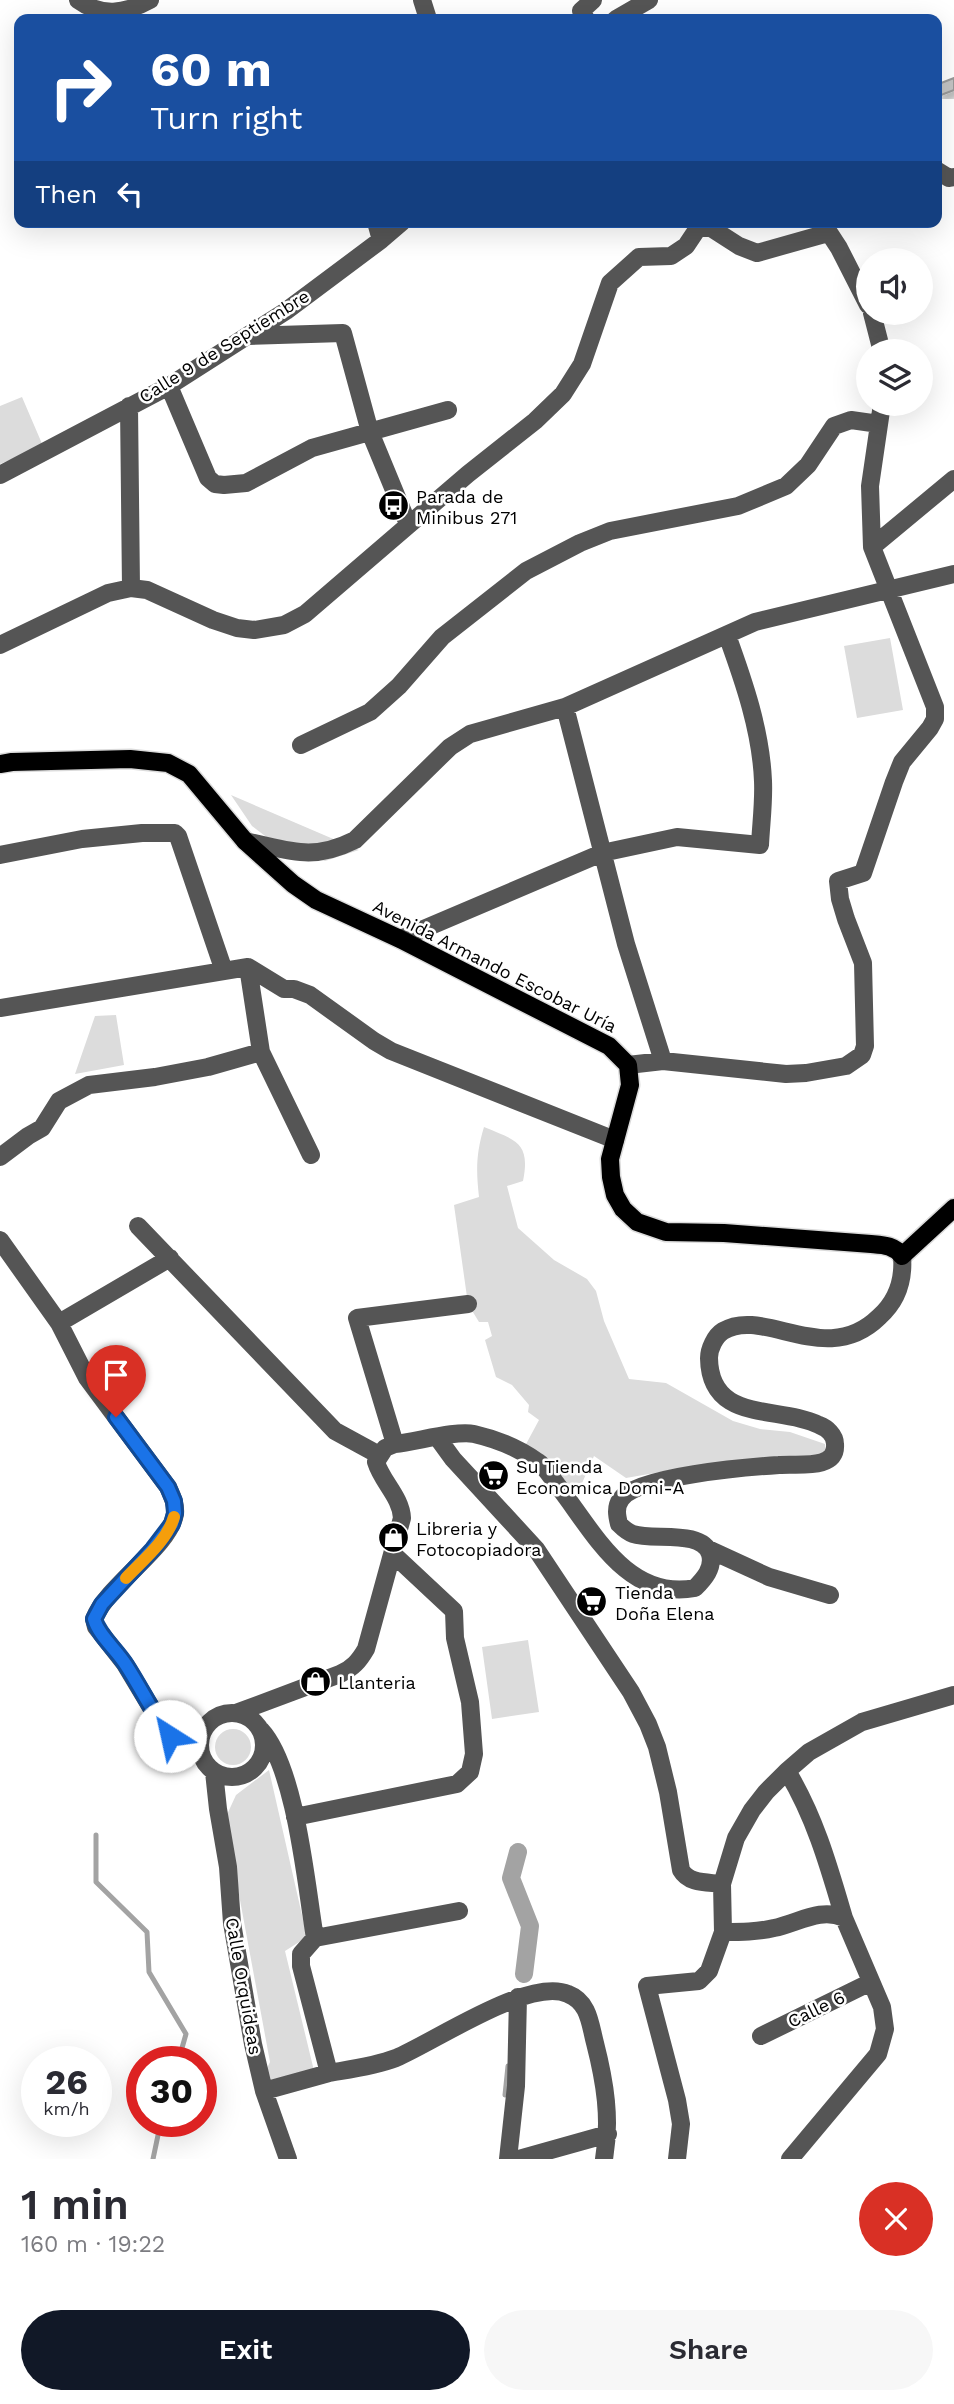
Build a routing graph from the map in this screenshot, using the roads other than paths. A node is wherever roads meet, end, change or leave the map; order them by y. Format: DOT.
graph roads {
  1 [pos="78,0"];
  2 [pos="150,0"];
  3 [pos="593,0"];
  4 [pos="649,0"];
  5 [pos="583,14"];
  6 [pos="625,14"];
  7 [pos="378,228"];
  8 [pos="394,228"];
  9 [pos="825,228"];
  10 [pos="381,240"];
  11 [pos="856,281"];
  12 [pos="244,336"];
  13 [pos="169,386"];
  14 [pos="129,406"];
  15 [pos="448,410"];
  16 [pos="880,416"];
  17 [pos="879,424"];
  18 [pos="370,432"];
  19 [pos="0,475"];
  20 [pos="954,479"];
  21 [pos="408,524"];
  22 [pos="872,547"];
  23 [pos="954,574"];
  24 [pos="889,588"];
  25 [pos="131,589"];
  26 [pos="727,635"];
  27 [pos="0,645"];
  28 [pos="565,707"];
  29 [pos="301,745"];
  30 [pos="0,764"];
  31 [pos="244,841"];
  32 [pos="602,853"];
  33 [pos="0,855"];
  34 [pos="400,939"];
  35 [pos="248,967"];
  36 [pos="224,971"];
  37 [pos="0,1008"];
  38 [pos="261,1052"];
  39 [pos="663,1060"];
  40 [pos="628,1065"];
  41 [pos="615,1140"];
  42 [pos="311,1155"];
  43 [pos="0,1157"];
  44 [pos="954,1208"];
  45 [pos="138,1226"];
  46 [pos="0,1240"];
  47 [pos="902,1256"];
  48 [pos="170,1258"];
  49 [pos="468,1304"];
  50 [pos="59,1322"];
  51 [pos="437,1437"];
  52 [pos="395,1444"];
  53 [pos="379,1455"];
  54 [pos="708,1549"];
  55 [pos="393,1554"];
  56 [pos="830,1595"];
  57 [pos="954,1695"];
  58 [pos="276,1697"];
  59 [pos="236,1713"];
  60 [pos="207,1724"];
  61 [pos="258,1726"];
  62 [pos="170,1736"];
  63 [pos="271,1750"];
  64 [pos="201,1755"];
  65 [pos="787,1771"];
  66 [pos="214,1772"];
  67 [pos="235,1778"];
  68 [pos="218,1809"];
  69 [pos="295,1818"];
  70 [pos="722,1884"];
  71 [pos="459,1911"];
  72 [pos="845,1918"];
  73 [pos="723,1932"];
  74 [pos="315,1938"];
  75 [pos="871,1982"];
  76 [pos="518,1997"];
  77 [pos="761,2036"];
  78 [pos="329,2073"];
  79 [pos="264,2091"];
  80 [pos="608,2134"];
  81 [pos="288,2159"];
  82 [pos="508,2159"];
  83 [pos="519,2159"];
  84 [pos="604,2159"];
  85 [pos="677,2159"];
  86 [pos="790,2159"];
  1 -- 2 [label="street"];
  3 -- 5 [label="street"];
  4 -- 6 [label="street"];
  7 -- 10 [label="street"];
  8 -- 10 [label="street, Calle 9 de Septiembre"];
  9 -- 11 [label="street"];
  9 -- 21 [label="street"];
  10 -- 12 [label="street, Calle 9 de Septiembre"];
  12 -- 13 [label="street, Calle 9 de Septiembre"];
  12 -- 18 [label="street"];
  13 -- 14 [label="street, Calle 9 de Septiembre"];
  13 -- 18 [label="street"];
  14 -- 19 [label="street, Calle 9 de Septiembre"];
  14 -- 25 [label="street"];
  15 -- 18 [label="street"];
  16 -- 17 [label="street"];
  17 -- 22 [label="street"];
  17 -- 29 [label="street"];
  18 -- 21 [label="street"];
  20 -- 22 [label="street"];
  21 -- 25 [label="street"];
  22 -- 24 [label="street"];
  23 -- 24 [label="street"];
  24 -- 26 [label="street"];
  24 -- 39 [label="street"];
  25 -- 27 [label="street"];
  26 -- 28 [label="street"];
  26 -- 32 [label="street"];
  28 -- 31 [label="street"];
  28 -- 32 [label="street"];
  30 -- 31 [label="main road, Avenida Armando Escobar Uría"];
  31 -- 34 [label="main road, Avenida Armando Escobar Uría"];
  32 -- 34 [label="street"];
  32 -- 39 [label="street"];
  33 -- 36 [label="street"];
  34 -- 40 [label="main road, Avenida Armando Escobar Uría"];
  35 -- 36 [label="street"];
  35 -- 38 [label="street"];
  35 -- 41 [label="street"];
  36 -- 37 [label="street"];
  38 -- 42 [label="street"];
  38 -- 43 [label="street"];
  39 -- 40 [label="street"];
  40 -- 41 [label="main road"];
  41 -- 47 [label="main road"];
  44 -- 47 [label="main road"];
  45 -- 48 [label="street"];
  46 -- 50 [label="street"];
  47 -- 54 [label="street"];
  48 -- 50 [label="street"];
  48 -- 53 [label="street"];
  49 -- 52 [label="street"];
  50 -- 62 [label="street"];
  51 -- 52 [label="street"];
  51 -- 54 [label="street"];
  51 -- 70 [label="street"];
  52 -- 53 [label="street"];
  53 -- 55 [label="street"];
  54 -- 56 [label="street"];
  55 -- 58 [label="street"];
  55 -- 69 [label="street"];
  57 -- 65 [label="street"];
  58 -- 59 [label="street"];
  58 -- 61 [label="street"];
  59 -- 60 [label="street"];
  59 -- 61 [label="street"];
  60 -- 62 [label="street"];
  60 -- 64 [label="street"];
  61 -- 63 [label="street"];
  62 -- 64 [label="street"];
  63 -- 67 [label="street"];
  63 -- 69 [label="street"];
  64 -- 66 [label="street"];
  65 -- 70 [label="street"];
  65 -- 72 [label="street"];
  66 -- 67 [label="street"];
  66 -- 68 [label="street, Calle Orquideas"];
  67 -- 68 [label="street"];
  68 -- 79 [label="street, Calle Orquideas"];
  69 -- 74 [label="street"];
  70 -- 73 [label="street"];
  71 -- 74 [label="street"];
  72 -- 73 [label="street"];
  72 -- 75 [label="street"];
  73 -- 85 [label="street"];
  74 -- 78 [label="street"];
  75 -- 77 [label="street, Calle 6"];
  75 -- 86 [label="street"];
  76 -- 78 [label="street"];
  76 -- 80 [label="street"];
  76 -- 82 [label="street"];
  78 -- 79 [label="street"];
  79 -- 81 [label="street, Calle Orquideas"];
  80 -- 83 [label="street"];
  80 -- 84 [label="street"];
}
